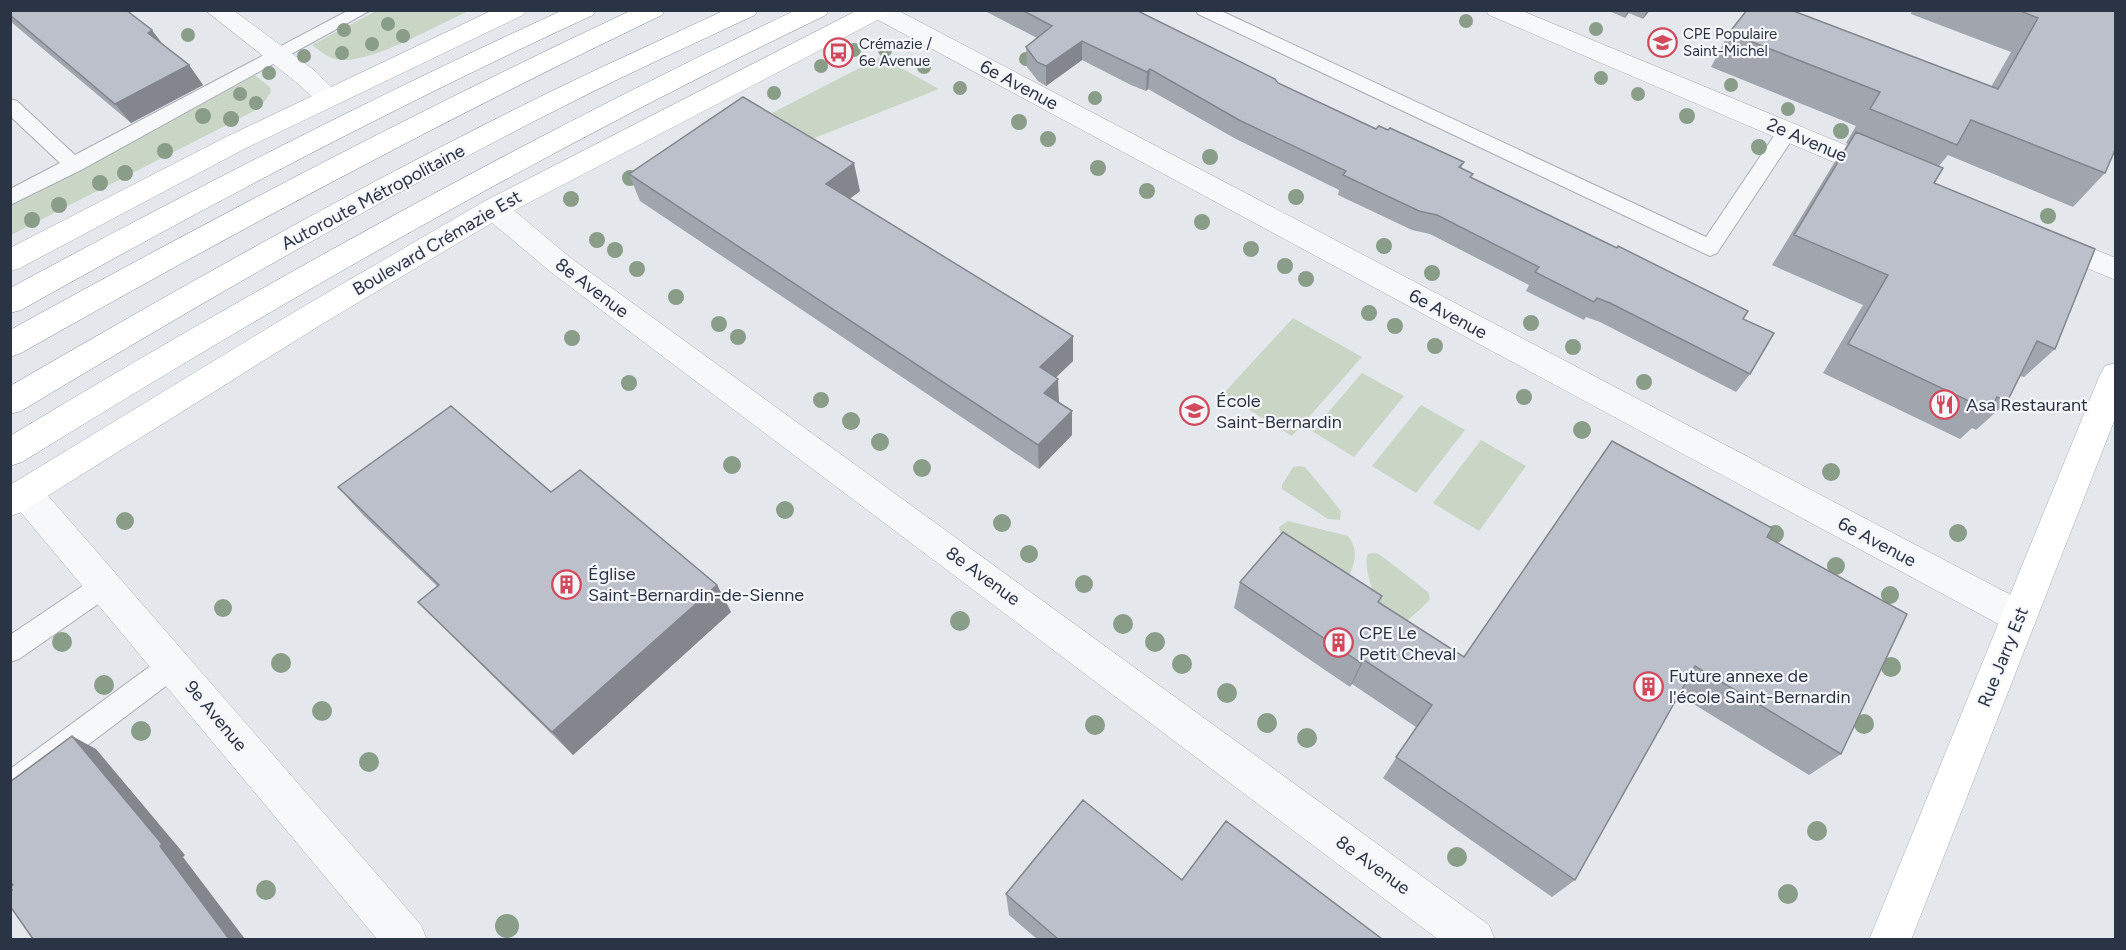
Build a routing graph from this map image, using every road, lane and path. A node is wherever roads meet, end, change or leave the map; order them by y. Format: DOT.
graph roads {
  1 [pos="217,10"];
  2 [pos="363,10"];
  3 [pos="514,10"];
  4 [pos="584,10"];
  5 [pos="653,10"];
  6 [pos="746,10"];
  7 [pos="818,10"];
  8 [pos="1204,10"];
  9 [pos="1498,10"];
  10 [pos="878,11"];
  11 [pos="278,56"];
  12 [pos="328,97"];
  13 [pos="10,105"];
  14 [pos="1787,132"];
  15 [pos="74,165"];
  16 [pos="1899,179"];
  17 [pos="10,198"];
  18 [pos="494,209"];
  19 [pos="2027,232"];
  20 [pos="10,261"];
  21 [pos="2115,270"];
  22 [pos="10,302"];
  23 [pos="10,345"];
  24 [pos="2115,375"];
  25 [pos="10,402"];
  26 [pos="10,453"];
  27 [pos="18,498"];
  28 [pos="105,585"];
  29 [pos="2019,617"];
  30 [pos="10,650"];
  31 [pos="173,665"];
  32 [pos="10,786"];
  33 [pos="406,939"];
  34 [pos="1474,939"];
  35 [pos="1890,939"];
  1 -- 11 [label="street"];
  2 -- 11 [label="lane"];
  3 -- 12 [label="main road"];
  4 -- 22 [label="main road"];
  5 -- 23 [label="main road"];
  6 -- 25 [label="main road, Autoroute Métropolitaine"];
  7 -- 26 [label="main road"];
  8 -- 14 [label="lane"];
  9 -- 14 [label="street, 2e Avenue"];
  10 -- 18 [label="main road, Boulevard Crémazie Est"];
  10 -- 29 [label="street, 6e Avenue"];
  11 -- 12 [label="street"];
  11 -- 15 [label="lane"];
  12 -- 20 [label="main road"];
  13 -- 15 [label="lane"];
  14 -- 16 [label="street, 2e Avenue"];
  15 -- 17 [label="lane"];
  18 -- 27 [label="main road, Boulevard Crémazie Est"];
  18 -- 34 [label="street, 8e Avenue"];
  19 -- 21 [label="street"];
  24 -- 29 [label="main road, Rue Jarry Est"];
  27 -- 28 [label="street, 9e Avenue"];
  28 -- 30 [label="lane"];
  28 -- 31 [label="street, 9e Avenue"];
  29 -- 35 [label="main road, Rue Jarry Est"];
  31 -- 32 [label="lane"];
  31 -- 33 [label="street, 9e Avenue"];
}
